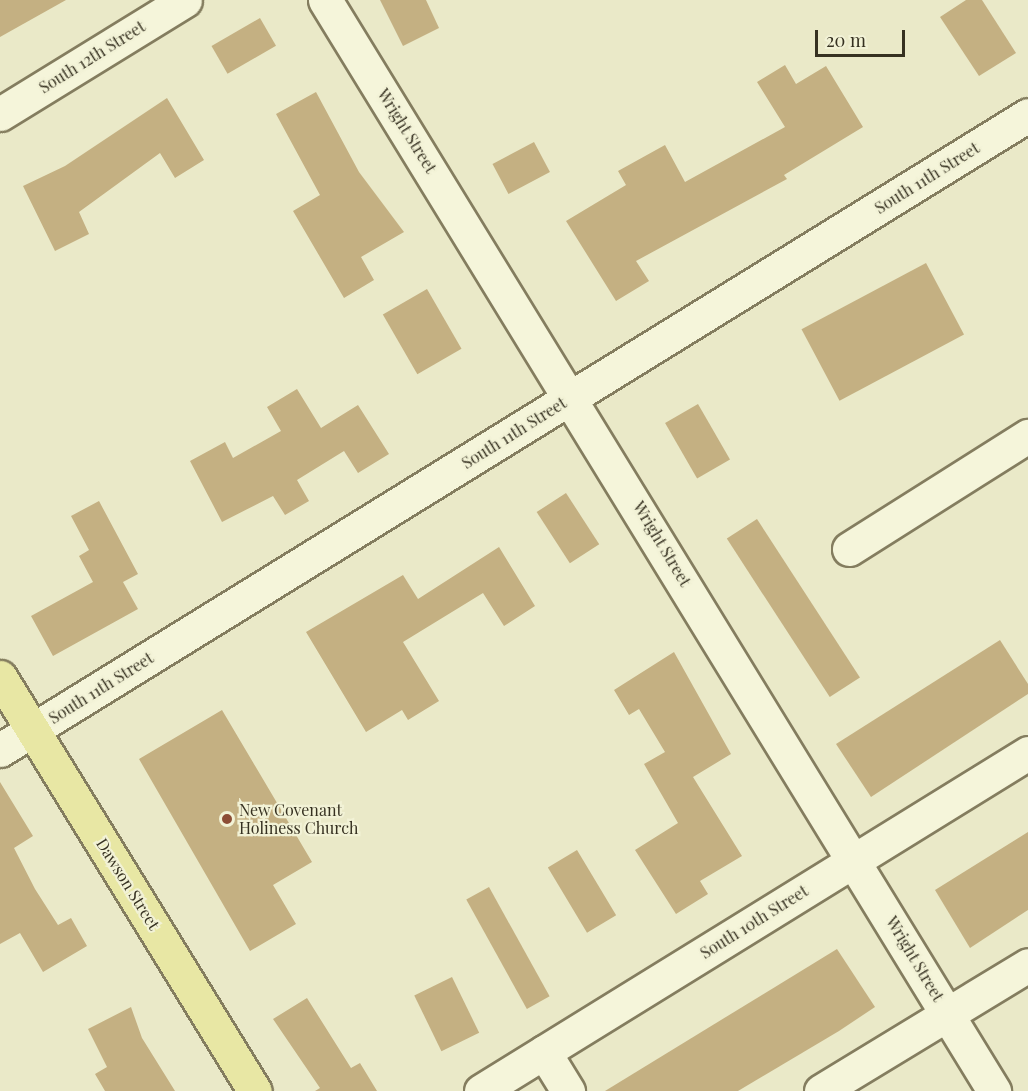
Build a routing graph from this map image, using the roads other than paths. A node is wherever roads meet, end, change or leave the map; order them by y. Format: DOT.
graph roads {
  1 [pos="185,0"];
  2 [pos="325,0"];
  3 [pos="0,114"];
  4 [pos="1028,116"];
  5 [pos="573,396"];
  6 [pos="1028,436"];
  7 [pos="849,549"];
  8 [pos="0,677"];
  9 [pos="33,730"];
  10 [pos="0,750"];
  11 [pos="1028,753"];
  12 [pos="854,860"];
  13 [pos="1028,965"];
  14 [pos="948,1014"];
  15 [pos="544,1052"];
  16 [pos="255,1091"];
  17 [pos="481,1091"];
  18 [pos="568,1091"];
  19 [pos="821,1091"];
  20 [pos="994,1091"];
  1 -- 3 [label="street, South 12th Street"];
  2 -- 5 [label="street, Wright Street"];
  4 -- 5 [label="street, South 11th Street"];
  5 -- 9 [label="street, South 11th Street"];
  5 -- 12 [label="street, Wright Street"];
  6 -- 7 [label="street"];
  8 -- 9 [label="main road, Dawson Street"];
  9 -- 10 [label="street, South 11th Street"];
  9 -- 16 [label="main road, Dawson Street"];
  11 -- 12 [label="street, South 10th Street"];
  12 -- 14 [label="street, Wright Street"];
  12 -- 15 [label="street, South 10th Street"];
  13 -- 14 [label="street"];
  14 -- 19 [label="street"];
  14 -- 20 [label="street, Wright Street"];
  15 -- 17 [label="street, South 10th Street"];
  15 -- 18 [label="street"];
}
